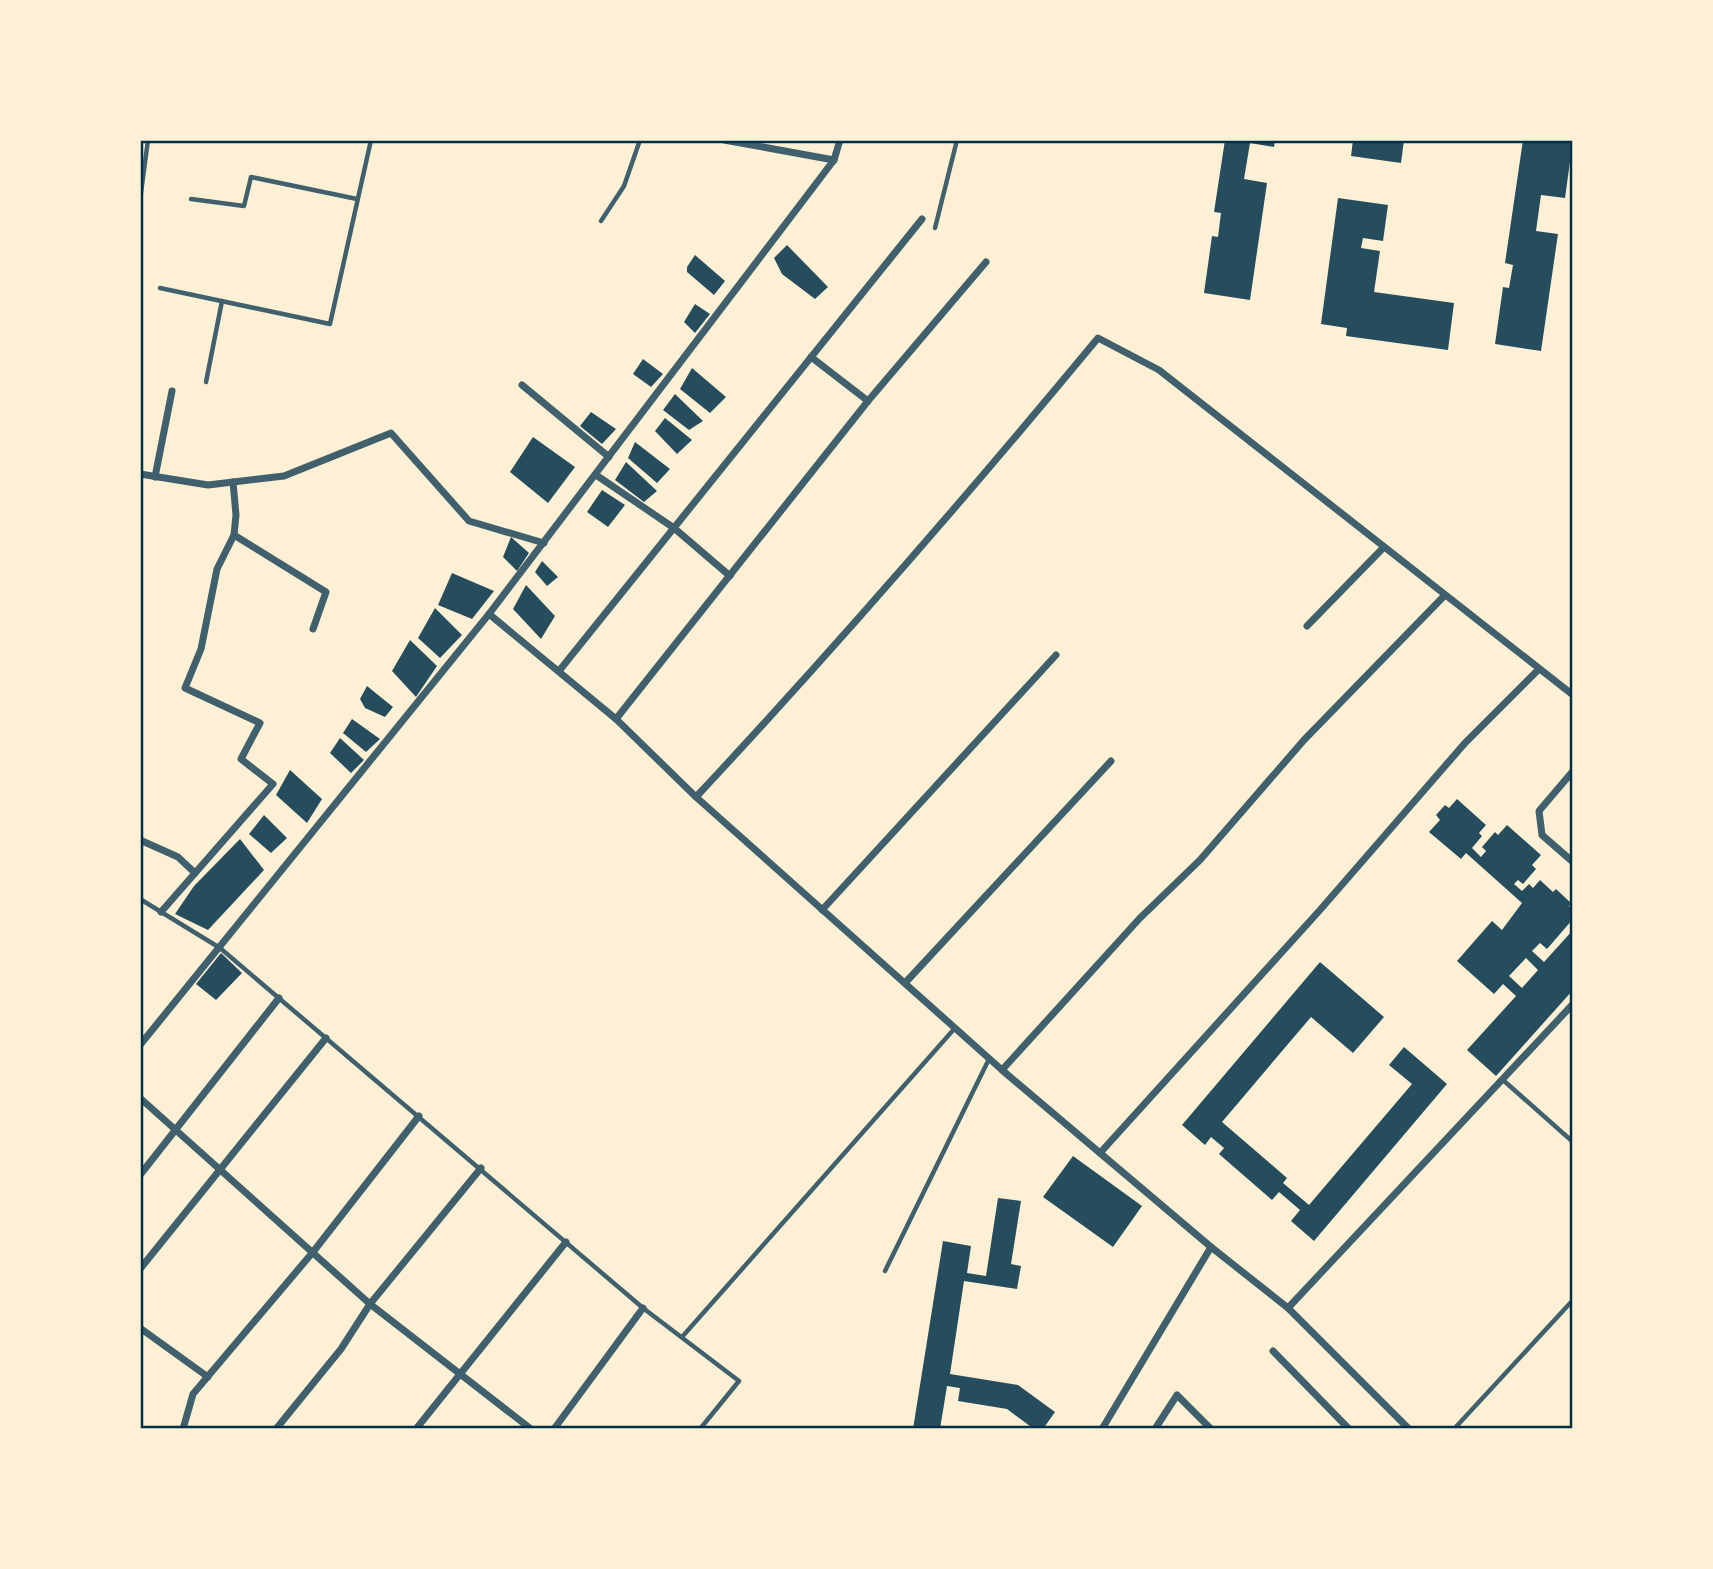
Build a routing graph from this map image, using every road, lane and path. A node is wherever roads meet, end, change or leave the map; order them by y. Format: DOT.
graph roads {
  1 [pos="148,140"];
  2 [pos="371,140"];
  3 [pos="640,140"];
  4 [pos="724,140"];
  5 [pos="840,140"];
  6 [pos="957,140"];
  7 [pos="834,160"];
  8 [pos="191,198"];
  9 [pos="358,199"];
  10 [pos="140,200"];
  11 [pos="922,219"];
  12 [pos="601,221"];
  13 [pos="935,228"];
  14 [pos="986,262"];
  15 [pos="160,288"];
  16 [pos="222,301"];
  17 [pos="811,358"];
  18 [pos="206,382"];
  19 [pos="522,385"];
  20 [pos="172,391"];
  21 [pos="868,401"];
  22 [pos="609,457"];
  23 [pos="140,474"];
  24 [pos="596,475"];
  25 [pos="155,477"];
  26 [pos="233,482"];
  27 [pos="674,528"];
  28 [pos="234,535"];
  29 [pos="544,543"];
  30 [pos="1384,547"];
  31 [pos="730,576"];
  32 [pos="1445,595"];
  33 [pos="489,614"];
  34 [pos="1307,626"];
  35 [pos="313,629"];
  36 [pos="1056,655"];
  37 [pos="1539,669"];
  38 [pos="559,671"];
  39 [pos="1573,695"];
  40 [pos="617,719"];
  41 [pos="1111,761"];
  42 [pos="1573,771"];
  43 [pos="696,797"];
  44 [pos="140,840"];
  45 [pos="1573,862"];
  46 [pos="195,873"];
  47 [pos="140,899"];
  48 [pos="822,910"];
  49 [pos="161,912"];
  50 [pos="220,948"];
  51 [pos="905,983"];
  52 [pos="279,998"];
  53 [pos="1573,1004"];
  54 [pos="955,1028"];
  55 [pos="326,1038"];
  56 [pos="140,1045"];
  57 [pos="989,1058"];
  58 [pos="1002,1070"];
  59 [pos="1502,1080"];
  60 [pos="140,1098"];
  61 [pos="419,1116"];
  62 [pos="176,1130"];
  63 [pos="1573,1142"];
  64 [pos="1100,1153"];
  65 [pos="481,1168"];
  66 [pos="220,1170"];
  67 [pos="140,1175"];
  68 [pos="566,1242"];
  69 [pos="1211,1247"];
  70 [pos="313,1252"];
  71 [pos="140,1269"];
  72 [pos="885,1271"];
  73 [pos="1573,1300"];
  74 [pos="370,1304"];
  75 [pos="643,1308"];
  76 [pos="1288,1308"];
  77 [pos="140,1328"];
  78 [pos="682,1337"];
  79 [pos="1273,1351"];
  80 [pos="461,1375"];
  81 [pos="208,1377"];
  82 [pos="183,1429"];
  83 [pos="276,1429"];
  84 [pos="416,1429"];
  85 [pos="531,1429"];
  86 [pos="554,1429"];
  87 [pos="700,1429"];
  88 [pos="1102,1429"];
  89 [pos="1155,1429"];
  90 [pos="1211,1429"];
  91 [pos="1349,1429"];
  92 [pos="1409,1429"];
  93 [pos="1454,1429"];
  1 -- 10 [label="lane"];
  2 -- 9 [label="lane"];
  3 -- 12 [label="lane"];
  4 -- 7 [label="street"];
  5 -- 7 [label="street"];
  6 -- 13 [label="lane"];
  7 -- 22 [label="street"];
  8 -- 9 [label="lane"];
  9 -- 16 [label="lane"];
  11 -- 17 [label="street"];
  14 -- 21 [label="street"];
  15 -- 16 [label="lane"];
  16 -- 18 [label="lane"];
  17 -- 21 [label="street"];
  17 -- 27 [label="street"];
  19 -- 22 [label="street"];
  20 -- 25 [label="street"];
  21 -- 31 [label="street"];
  22 -- 24 [label="street"];
  23 -- 25 [label="street"];
  24 -- 27 [label="street"];
  24 -- 29 [label="street"];
  25 -- 26 [label="street"];
  26 -- 28 [label="street"];
  26 -- 29 [label="street"];
  27 -- 31 [label="street"];
  27 -- 38 [label="street"];
  28 -- 35 [label="street"];
  28 -- 46 [label="street"];
  29 -- 33 [label="street"];
  30 -- 32 [label="street"];
  30 -- 34 [label="street"];
  30 -- 43 [label="street"];
  31 -- 40 [label="street"];
  32 -- 37 [label="street"];
  32 -- 58 [label="street"];
  33 -- 38 [label="street"];
  33 -- 50 [label="street"];
  36 -- 48 [label="street"];
  37 -- 39 [label="street"];
  37 -- 64 [label="street"];
  38 -- 40 [label="street"];
  40 -- 43 [label="street"];
  41 -- 51 [label="street"];
  42 -- 45 [label="street"];
  43 -- 48 [label="street"];
  44 -- 46 [label="street"];
  46 -- 49 [label="street"];
  47 -- 49 [label="lane"];
  48 -- 51 [label="street"];
  49 -- 50 [label="lane"];
  50 -- 52 [label="lane"];
  50 -- 56 [label="street"];
  51 -- 54 [label="street"];
  52 -- 55 [label="lane"];
  52 -- 62 [label="street"];
  53 -- 59 [label="street"];
  54 -- 57 [label="street"];
  54 -- 78 [label="lane"];
  55 -- 61 [label="lane"];
  55 -- 66 [label="street"];
  57 -- 58 [label="street"];
  57 -- 72 [label="lane"];
  58 -- 64 [label="street"];
  59 -- 63 [label="lane"];
  59 -- 76 [label="street"];
  60 -- 62 [label="street"];
  61 -- 65 [label="lane"];
  61 -- 70 [label="street"];
  62 -- 66 [label="street"];
  62 -- 67 [label="street"];
  64 -- 69 [label="street"];
  65 -- 68 [label="lane"];
  65 -- 74 [label="street"];
  66 -- 70 [label="street"];
  66 -- 71 [label="street"];
  68 -- 75 [label="lane"];
  68 -- 80 [label="street"];
  69 -- 76 [label="street"];
  69 -- 88 [label="street"];
  70 -- 74 [label="street"];
  70 -- 81 [label="street"];
  73 -- 93 [label="lane"];
  74 -- 80 [label="street"];
  74 -- 83 [label="street"];
  75 -- 78 [label="lane"];
  75 -- 86 [label="street"];
  76 -- 92 [label="street"];
  77 -- 81 [label="street"];
  78 -- 87 [label="lane"];
  79 -- 91 [label="street"];
  80 -- 84 [label="street"];
  80 -- 85 [label="street"];
  81 -- 82 [label="street"];
  89 -- 90 [label="street"];
}
